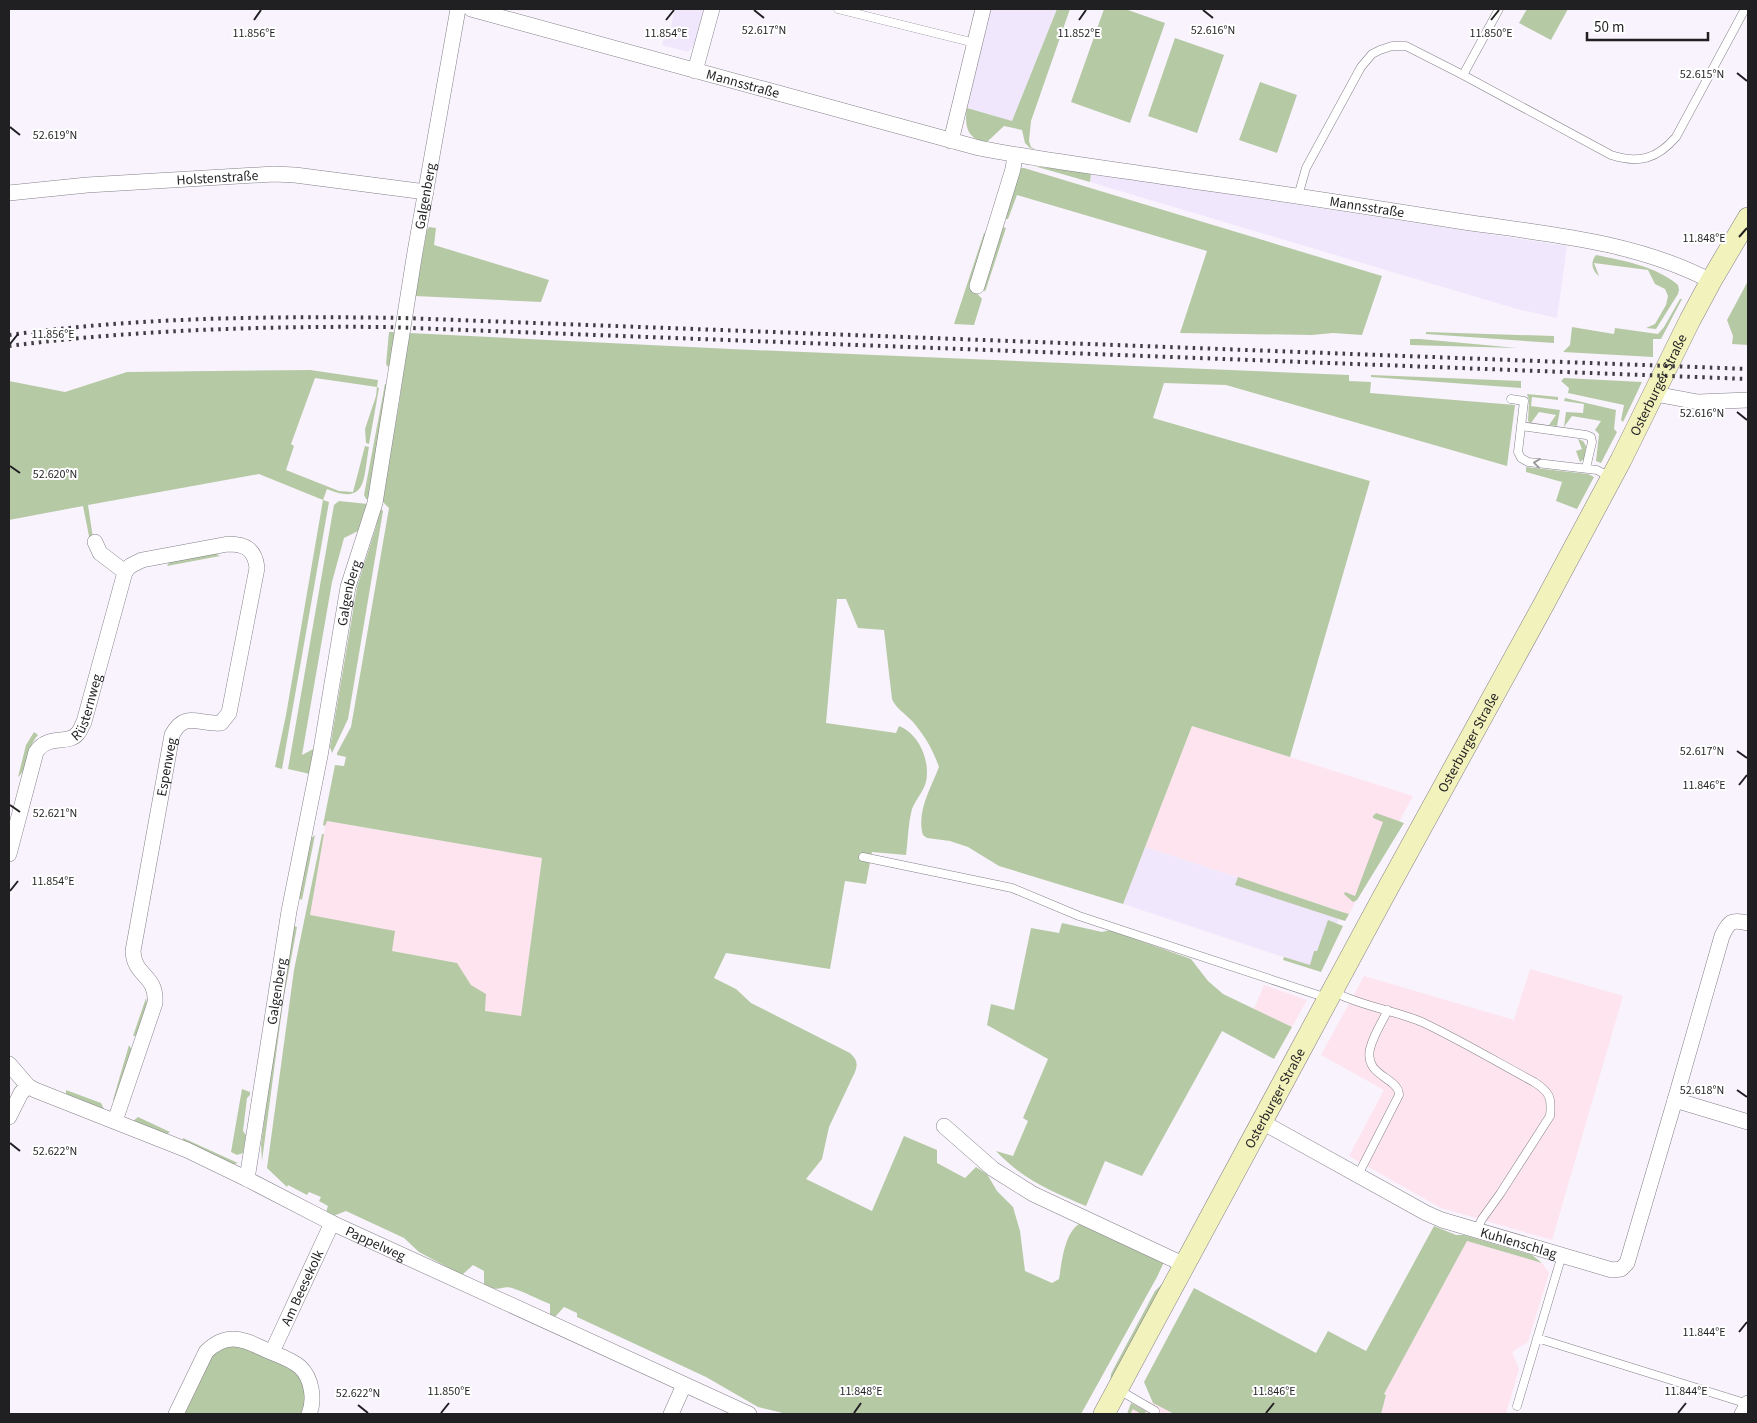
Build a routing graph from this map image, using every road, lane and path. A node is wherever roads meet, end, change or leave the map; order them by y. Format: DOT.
graph roads {
  1 [pos="458,9"];
  2 [pos="471,9"];
  3 [pos="712,9"];
  4 [pos="838,9"];
  5 [pos="983,9"];
  6 [pos="1499,9"];
  7 [pos="1745,9"];
  8 [pos="975,43"];
  9 [pos="695,71"];
  10 [pos="1463,75"];
  11 [pos="951,142"];
  12 [pos="1015,155"];
  13 [pos="426,192"];
  14 [pos="9,193"];
  15 [pos="1298,196"];
  16 [pos="1748,218"];
  17 [pos="1711,282"];
  18 [pos="977,286"];
  19 [pos="1654,394"];
  20 [pos="1512,399"];
  21 [pos="1748,400"];
  22 [pos="1521,426"];
  23 [pos="1586,468"];
  24 [pos="1612,478"];
  25 [pos="95,542"];
  26 [pos="125,572"];
  27 [pos="9,854"];
  28 [pos="863,857"];
  29 [pos="1748,923"];
  30 [pos="1331,995"];
  31 [pos="1388,1010"];
  32 [pos="9,1064"];
  33 [pos="28,1086"];
  34 [pos="1675,1100"];
  35 [pos="9,1117"];
  36 [pos="115,1121"];
  37 [pos="1262,1122"];
  38 [pos="1748,1122"];
  39 [pos="944,1126"];
  40 [pos="1358,1174"];
  41 [pos="247,1179"];
  42 [pos="332,1223"];
  43 [pos="1476,1231"];
  44 [pos="1562,1255"];
  45 [pos="1185,1265"];
  46 [pos="1537,1338"];
  47 [pos="272,1352"];
  48 [pos="684,1385"];
  49 [pos="1117,1389"];
  50 [pos="1748,1403"];
  51 [pos="1517,1406"];
  52 [pos="1156,1413"];
  53 [pos="176,1414"];
  54 [pos="309,1414"];
  55 [pos="671,1414"];
  56 [pos="749,1414"];
  57 [pos="1104,1414"];
  58 [pos="1742,1414"];
  1 -- 13 [label="street, Galgenberg"];
  2 -- 9 [label="street, Mannsstraße"];
  3 -- 9 [label="street"];
  4 -- 8 [label="lane"];
  5 -- 8 [label="street"];
  6 -- 10 [label="lane"];
  7 -- 10 [label="lane"];
  8 -- 11 [label="street"];
  9 -- 11 [label="street, Mannsstraße"];
  10 -- 15 [label="lane"];
  11 -- 12 [label="street, Mannsstraße"];
  12 -- 15 [label="street, Mannsstraße"];
  12 -- 18 [label="street"];
  13 -- 14 [label="street, Holstenstraße"];
  13 -- 41 [label="street, Galgenberg"];
  15 -- 17 [label="street, Mannsstraße"];
  16 -- 17 [label="street, Osterburger Straße"];
  17 -- 19 [label="street, Osterburger Straße"];
  19 -- 21 [label="street"];
  19 -- 24 [label="street, Osterburger Straße"];
  20 -- 22 [label="lane"];
  23 -- 22 [label="lane, one-way"];
  22 -- 23 [label="lane"];
  23 -- 24 [label="lane"];
  24 -- 30 [label="street, Osterburger Straße"];
  25 -- 26 [label="street"];
  26 -- 27 [label="street, Rüsternweg"];
  26 -- 36 [label="street, Espenweg"];
  28 -- 30 [label="lane"];
  29 -- 34 [label="street, Kuhlenschlag"];
  30 -- 31 [label="lane"];
  30 -- 37 [label="street, Osterburger Straße"];
  31 -- 40 [label="lane"];
  31 -- 43 [label="lane"];
  32 -- 33 [label="street, Pappelweg"];
  33 -- 35 [label="street"];
  33 -- 36 [label="street, Pappelweg"];
  34 -- 38 [label="street"];
  34 -- 44 [label="street, Kuhlenschlag"];
  36 -- 41 [label="street, Pappelweg"];
  37 -- 40 [label="street, Kuhlenschlag"];
  37 -- 45 [label="street, Osterburger Straße"];
  39 -- 45 [label="street"];
  40 -- 43 [label="street, Kuhlenschlag"];
  41 -- 42 [label="street, Pappelweg"];
  42 -- 47 [label="street, Am Beesekolk"];
  42 -- 48 [label="street, Pappelweg"];
  43 -- 44 [label="street, Kuhlenschlag"];
  44 -- 46 [label="lane"];
  45 -- 49 [label="street, Osterburger Straße"];
  46 -- 50 [label="lane"];
  46 -- 51 [label="lane"];
  47 -- 53 [label="street"];
  47 -- 54 [label="street"];
  48 -- 55 [label="street"];
  48 -- 56 [label="street, Pappelweg"];
  49 -- 52 [label="lane"];
  49 -- 57 [label="street, Osterburger Straße"];
  50 -- 58 [label="street"];
}
